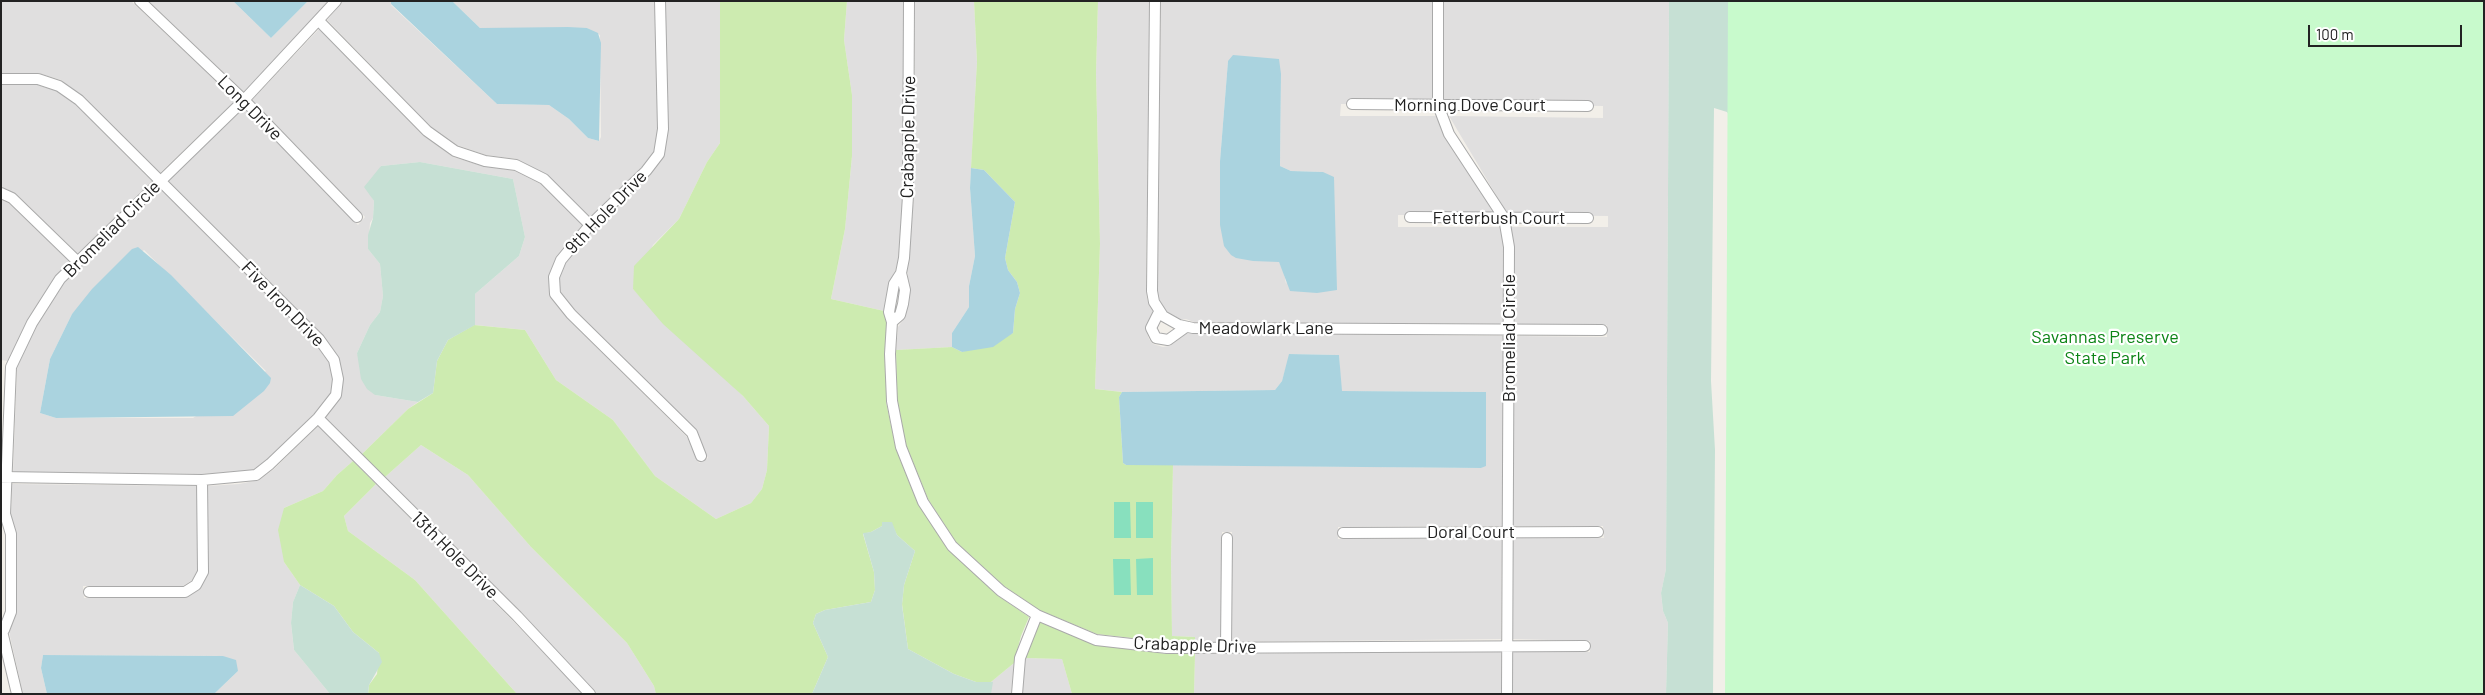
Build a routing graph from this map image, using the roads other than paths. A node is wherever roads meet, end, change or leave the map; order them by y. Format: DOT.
graph roads {
  1 [pos="140,1"];
  2 [pos="336,1"];
  3 [pos="660,1"];
  4 [pos="909,1"];
  5 [pos="1156,1"];
  6 [pos="1438,1"];
  7 [pos="319,21"];
  8 [pos="1,79"];
  9 [pos="244,100"];
  10 [pos="1352,104"];
  11 [pos="1438,105"];
  12 [pos="1588,106"];
  13 [pos="160,180"];
  14 [pos="1,193"];
  15 [pos="1410,217"];
  16 [pos="357,218"];
  17 [pos="1504,218"];
  18 [pos="1588,218"];
  19 [pos="590,225"];
  20 [pos="78,262"];
  21 [pos="1159,312"];
  22 [pos="1186,327"];
  23 [pos="1510,330"];
  24 [pos="1602,330"];
  25 [pos="6,366"];
  26 [pos="318,418"];
  27 [pos="701,456"];
  28 [pos="4,478"];
  29 [pos="202,480"];
  30 [pos="3,518"];
  31 [pos="1507,532"];
  32 [pos="1598,532"];
  33 [pos="1343,533"];
  34 [pos="1227,538"];
  35 [pos="89,592"];
  36 [pos="1037,615"];
  37 [pos="2,629"];
  38 [pos="1506,645"];
  39 [pos="1585,646"];
  40 [pos="1226,648"];
  41 [pos="17,694"];
  42 [pos="590,694"];
  43 [pos="1017,694"];
  44 [pos="1507,694"];
  1 -- 9 [label="street, Long Drive"];
  2 -- 7 [label="street, Bromeliad Circle"];
  3 -- 19 [label="street, 9th Hole Drive"];
  4 -- 36 [label="street, Crabapple Drive"];
  5 -- 21 [label="street"];
  6 -- 11 [label="street, Bromeliad Circle"];
  7 -- 9 [label="street, Bromeliad Circle"];
  7 -- 19 [label="street"];
  8 -- 13 [label="street, Five Iron Drive"];
  9 -- 13 [label="street, Bromeliad Circle"];
  9 -- 16 [label="street, Long Drive"];
  10 -- 11 [label="street, Morning Dove Court"];
  11 -- 12 [label="street, Morning Dove Court"];
  11 -- 17 [label="street, Bromeliad Circle"];
  13 -- 20 [label="street, Bromeliad Circle"];
  13 -- 26 [label="street, Five Iron Drive"];
  14 -- 20 [label="street"];
  15 -- 17 [label="street, Fetterbush Court"];
  17 -- 18 [label="street, Fetterbush Court"];
  17 -- 23 [label="street, Bromeliad Circle"];
  19 -- 27 [label="street, 9th Hole Drive"];
  20 -- 25 [label="street, Bromeliad Circle"];
  21 -- 22 [label="street, Meadowlark Lane"];
  21 -- 22 [label="street"];
  22 -- 23 [label="street, Meadowlark Lane"];
  23 -- 24 [label="street, Meadowlark Lane"];
  23 -- 31 [label="street, Bromeliad Circle"];
  25 -- 28 [label="street, Bromeliad Circle"];
  26 -- 29 [label="street, Five Iron Drive"];
  26 -- 42 [label="street, 13th Hole Drive"];
  28 -- 29 [label="street, Five Iron Drive"];
  28 -- 30 [label="street, Bromeliad Circle"];
  29 -- 35 [label="street"];
  30 -- 37 [label="street, Bromeliad Circle"];
  31 -- 32 [label="street, Doral Court"];
  31 -- 33 [label="street, Doral Court"];
  31 -- 38 [label="street, Bromeliad Circle"];
  34 -- 40 [label="street"];
  36 -- 40 [label="street, Crabapple Drive"];
  36 -- 43 [label="street"];
  37 -- 41 [label="street, Bromeliad Circle"];
  38 -- 39 [label="street, Crabapple Drive"];
  38 -- 40 [label="street, Crabapple Drive"];
  38 -- 44 [label="street, Bromeliad Circle"];
}
